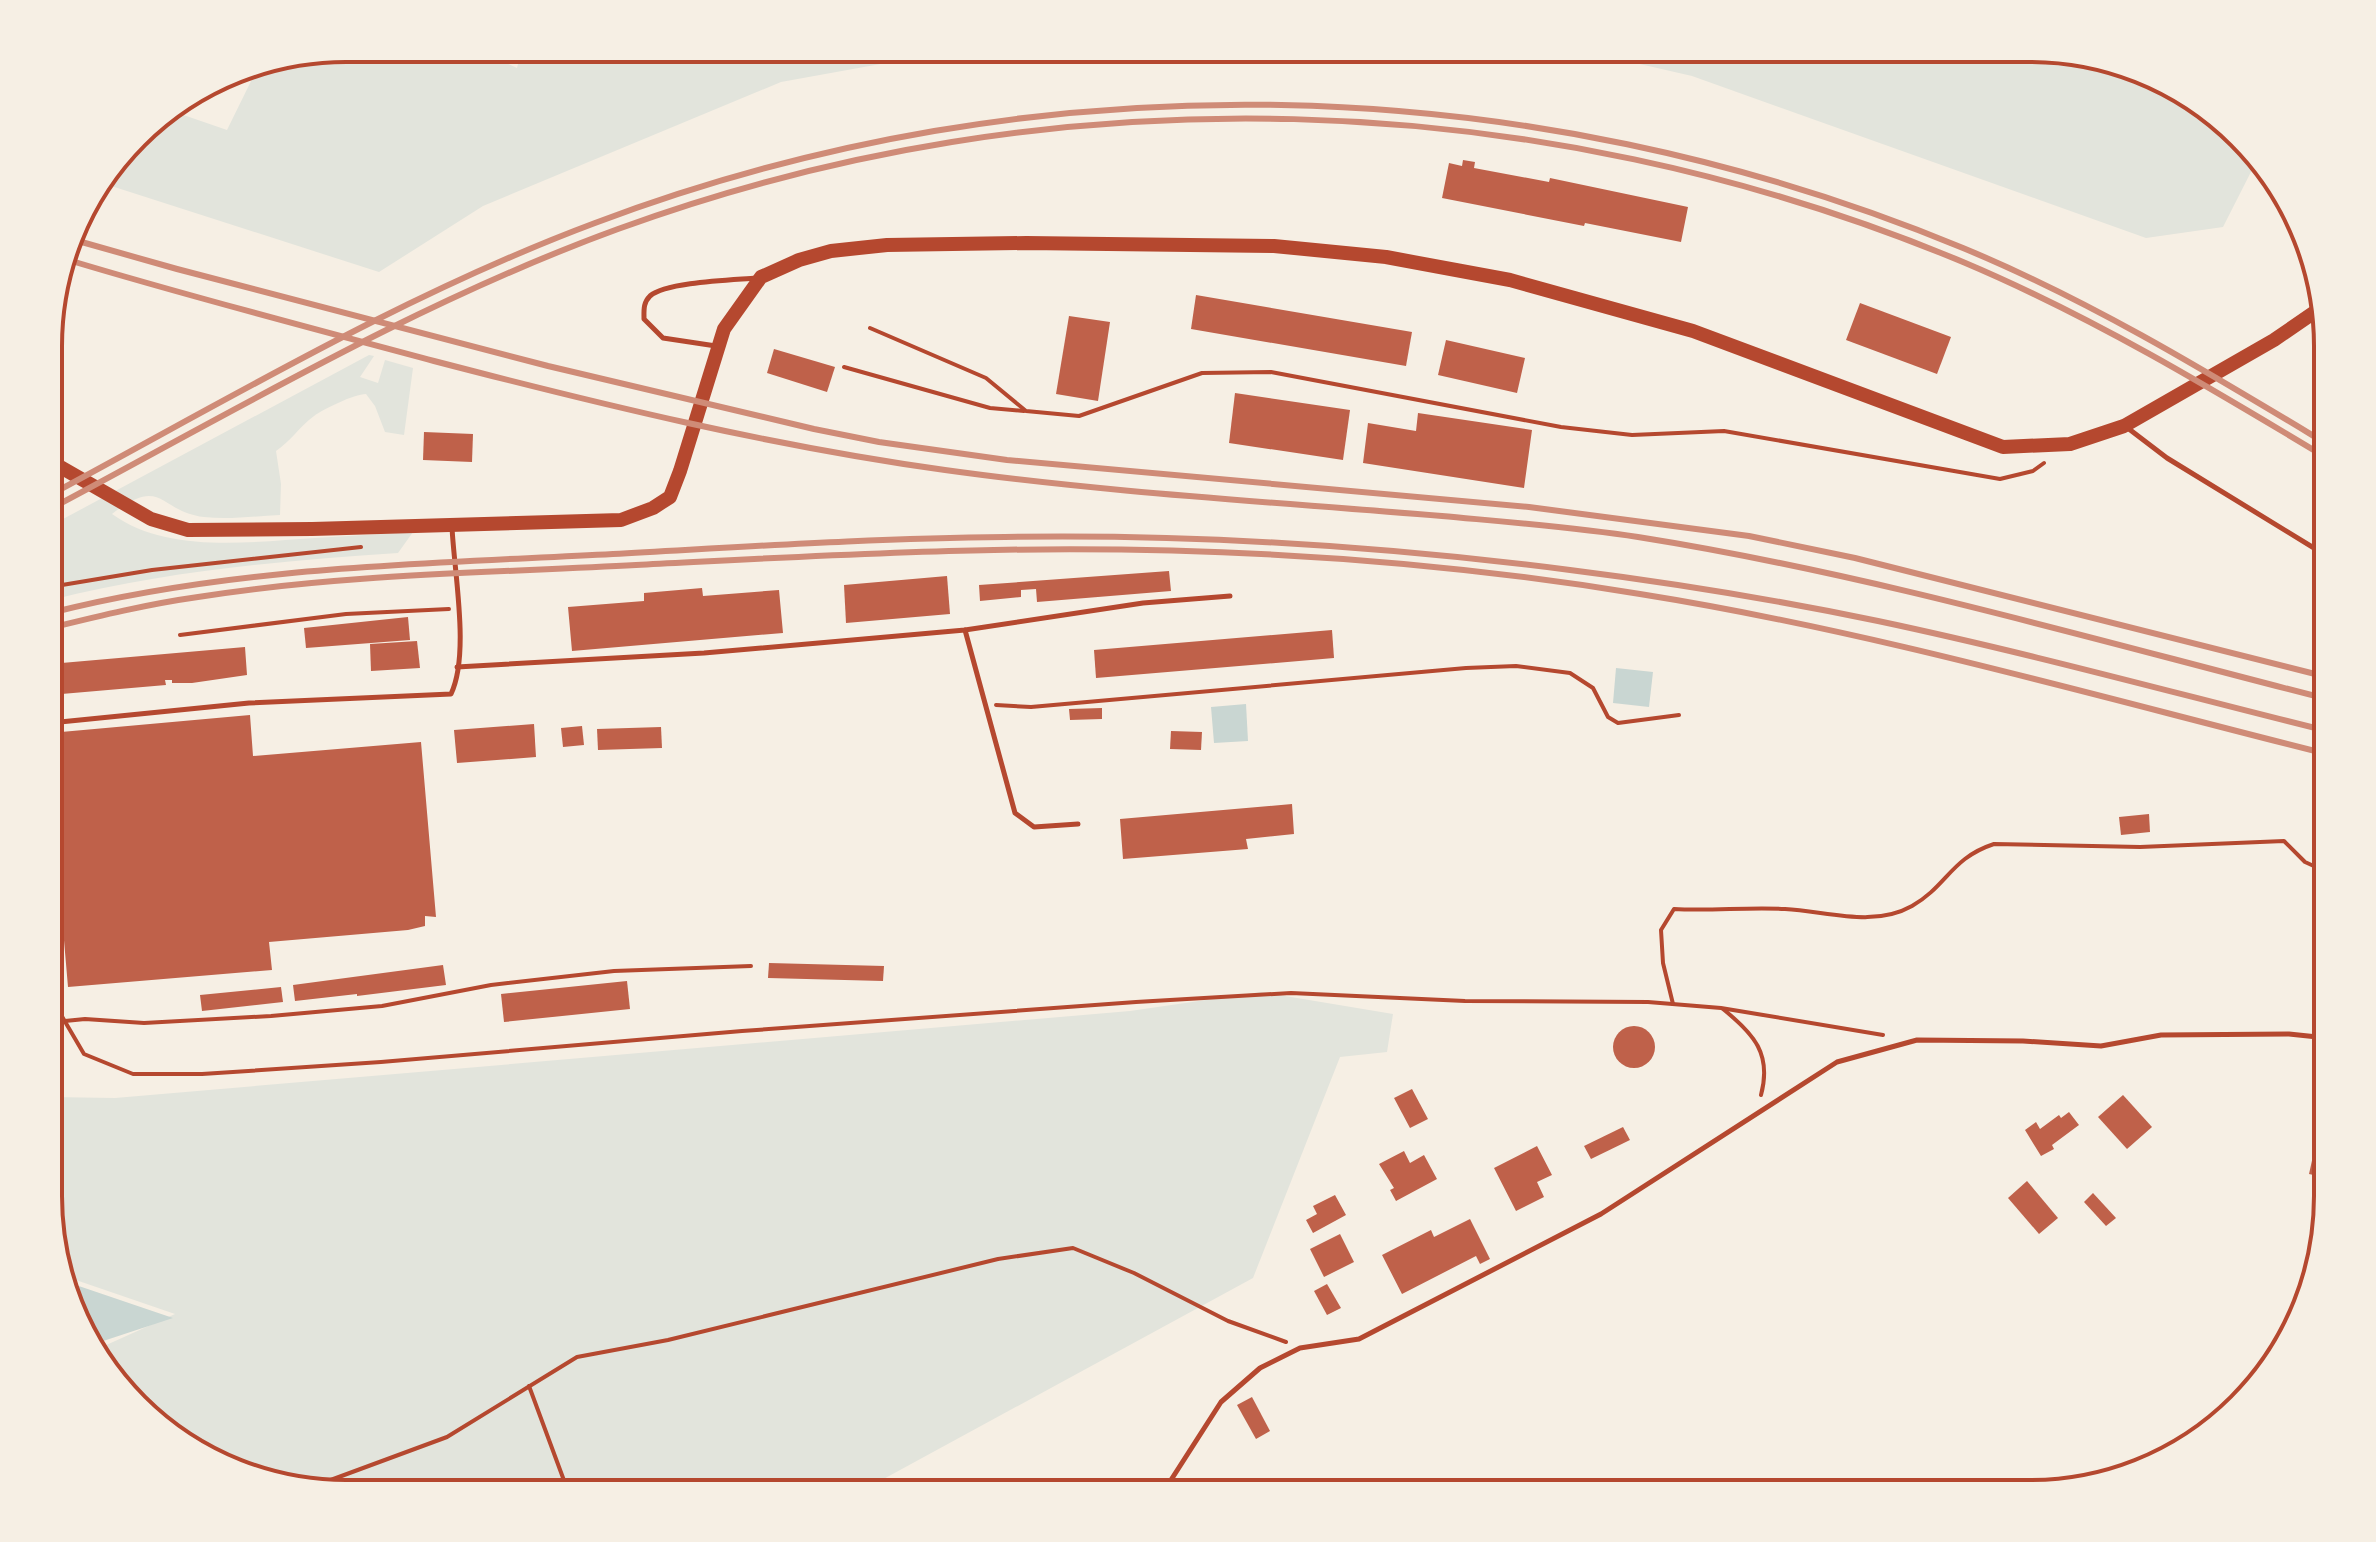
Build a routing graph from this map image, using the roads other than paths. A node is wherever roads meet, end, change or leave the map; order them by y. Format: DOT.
graph roads {
  1 [pos="761,277"];
  2 [pos="2312,314"];
  3 [pos="719,346"];
  4 [pos="2124,426"];
  5 [pos="62,468"];
  6 [pos="452,524"];
  7 [pos="2313,548"];
  8 [pos="1230,596"];
  9 [pos="965,630"];
  10 [pos="457,667"];
  11 [pos="62,722"];
  12 [pos="1078,824"];
  13 [pos="2314,1037"];
  14 [pos="1171,1480"];
  1 -- 3 [label="street"];
  1 -- 3 [label="lane"];
  1 -- 4 [label="street"];
  2 -- 4 [label="street"];
  3 -- 6 [label="street"];
  4 -- 7 [label="lane"];
  5 -- 6 [label="street"];
  6 -- 10 [label="lane"];
  8 -- 9 [label="lane"];
  9 -- 10 [label="lane"];
  9 -- 12 [label="lane"];
  10 -- 11 [label="lane"];
  13 -- 14 [label="lane"];
}
